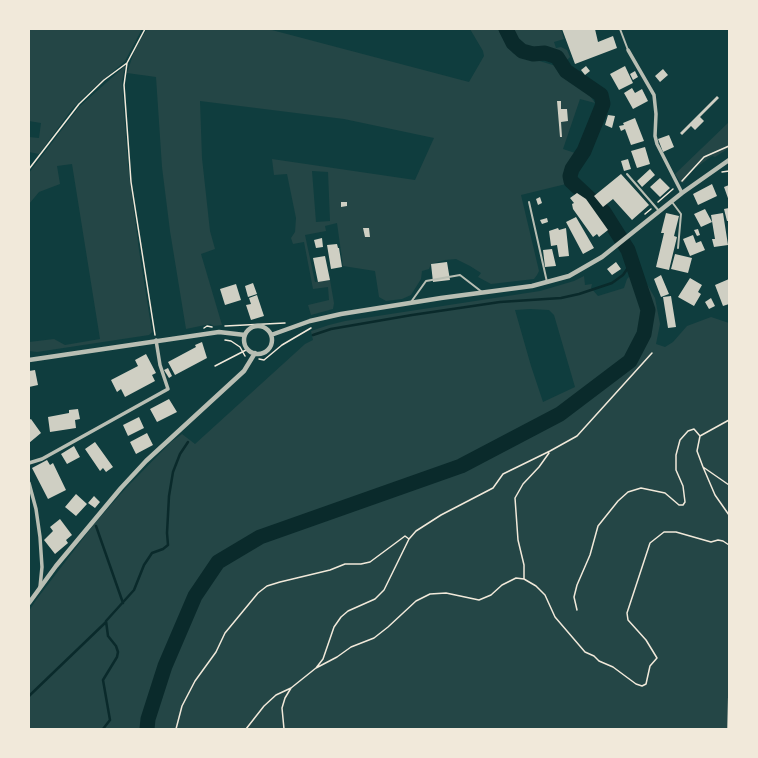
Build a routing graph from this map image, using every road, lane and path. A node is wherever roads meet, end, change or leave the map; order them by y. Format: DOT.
graph roads {
  1 [pos="145,29"];
  2 [pos="620,29"];
  3 [pos="628,50"];
  4 [pos="127,63"];
  5 [pos="729,160"];
  6 [pos="29,169"];
  7 [pos="627,174"];
  8 [pos="682,193"];
  9 [pos="672,201"];
  10 [pos="530,202"];
  11 [pos="659,211"];
  12 [pos="678,248"];
  13 [pos="547,283"];
  14 [pos="483,292"];
  15 [pos="410,303"];
  16 [pos="211,327"];
  17 [pos="312,327"];
  18 [pos="212,333"];
  19 [pos="245,335"];
  20 [pos="271,335"];
  21 [pos="219,339"];
  22 [pos="156,340"];
  23 [pos="248,349"];
  24 [pos="242,351"];
  25 [pos="652,353"];
  26 [pos="254,356"];
  27 [pos="29,360"];
  28 [pos="215,366"];
  29 [pos="729,420"];
  30 [pos="700,436"];
  31 [pos="550,452"];
  32 [pos="29,463"];
  33 [pos="703,467"];
  34 [pos="29,483"];
  35 [pos="729,485"];
  36 [pos="729,515"];
  37 [pos="409,539"];
  38 [pos="729,545"];
  39 [pos="524,579"];
  40 [pos="40,587"];
  41 [pos="29,603"];
  42 [pos="577,610"];
  43 [pos="316,668"];
  44 [pos="729,685"];
  45 [pos="291,688"];
  46 [pos="176,729"];
  47 [pos="246,729"];
  48 [pos="284,729"];
  49 [pos="728,729"];
  1 -- 4 [label="path"];
  2 -- 3 [label="lane"];
  3 -- 8 [label="street"];
  4 -- 6 [label="path"];
  4 -- 22 [label="path"];
  5 -- 8 [label="street"];
  7 -- 11 [label="lane"];
  8 -- 9 [label="street"];
  9 -- 11 [label="street"];
  9 -- 12 [label="lane"];
  10 -- 13 [label="lane"];
  11 -- 13 [label="street"];
  13 -- 14 [label="street"];
  14 -- 15 [label="street"];
  14 -- 15 [label="lane"];
  15 -- 20 [label="street"];
  16 -- 18 [label="path"];
  17 -- 26 [label="path"];
  18 -- 19 [label="street"];
  18 -- 22 [label="street"];
  19 -- 20 [label="street"];
  19 -- 23 [label="street"];
  20 -- 26 [label="street"];
  21 -- 24 [label="path"];
  22 -- 27 [label="street"];
  22 -- 32 [label="street"];
  23 -- 24 [label="path"];
  23 -- 26 [label="street"];
  24 -- 26 [label="path"];
  24 -- 28 [label="path"];
  25 -- 31 [label="path"];
  26 -- 40 [label="street"];
  29 -- 30 [label="path"];
  30 -- 33 [label="path"];
  30 -- 42 [label="path"];
  31 -- 37 [label="path"];
  31 -- 39 [label="path"];
  33 -- 35 [label="path"];
  33 -- 36 [label="path"];
  34 -- 40 [label="street"];
  37 -- 43 [label="path"];
  37 -- 46 [label="path"];
  38 -- 39 [label="path"];
  39 -- 43 [label="path"];
  40 -- 41 [label="street"];
  43 -- 45 [label="path"];
  44 -- 49 [label="path"];
  45 -- 47 [label="path"];
  45 -- 48 [label="path"];
}
